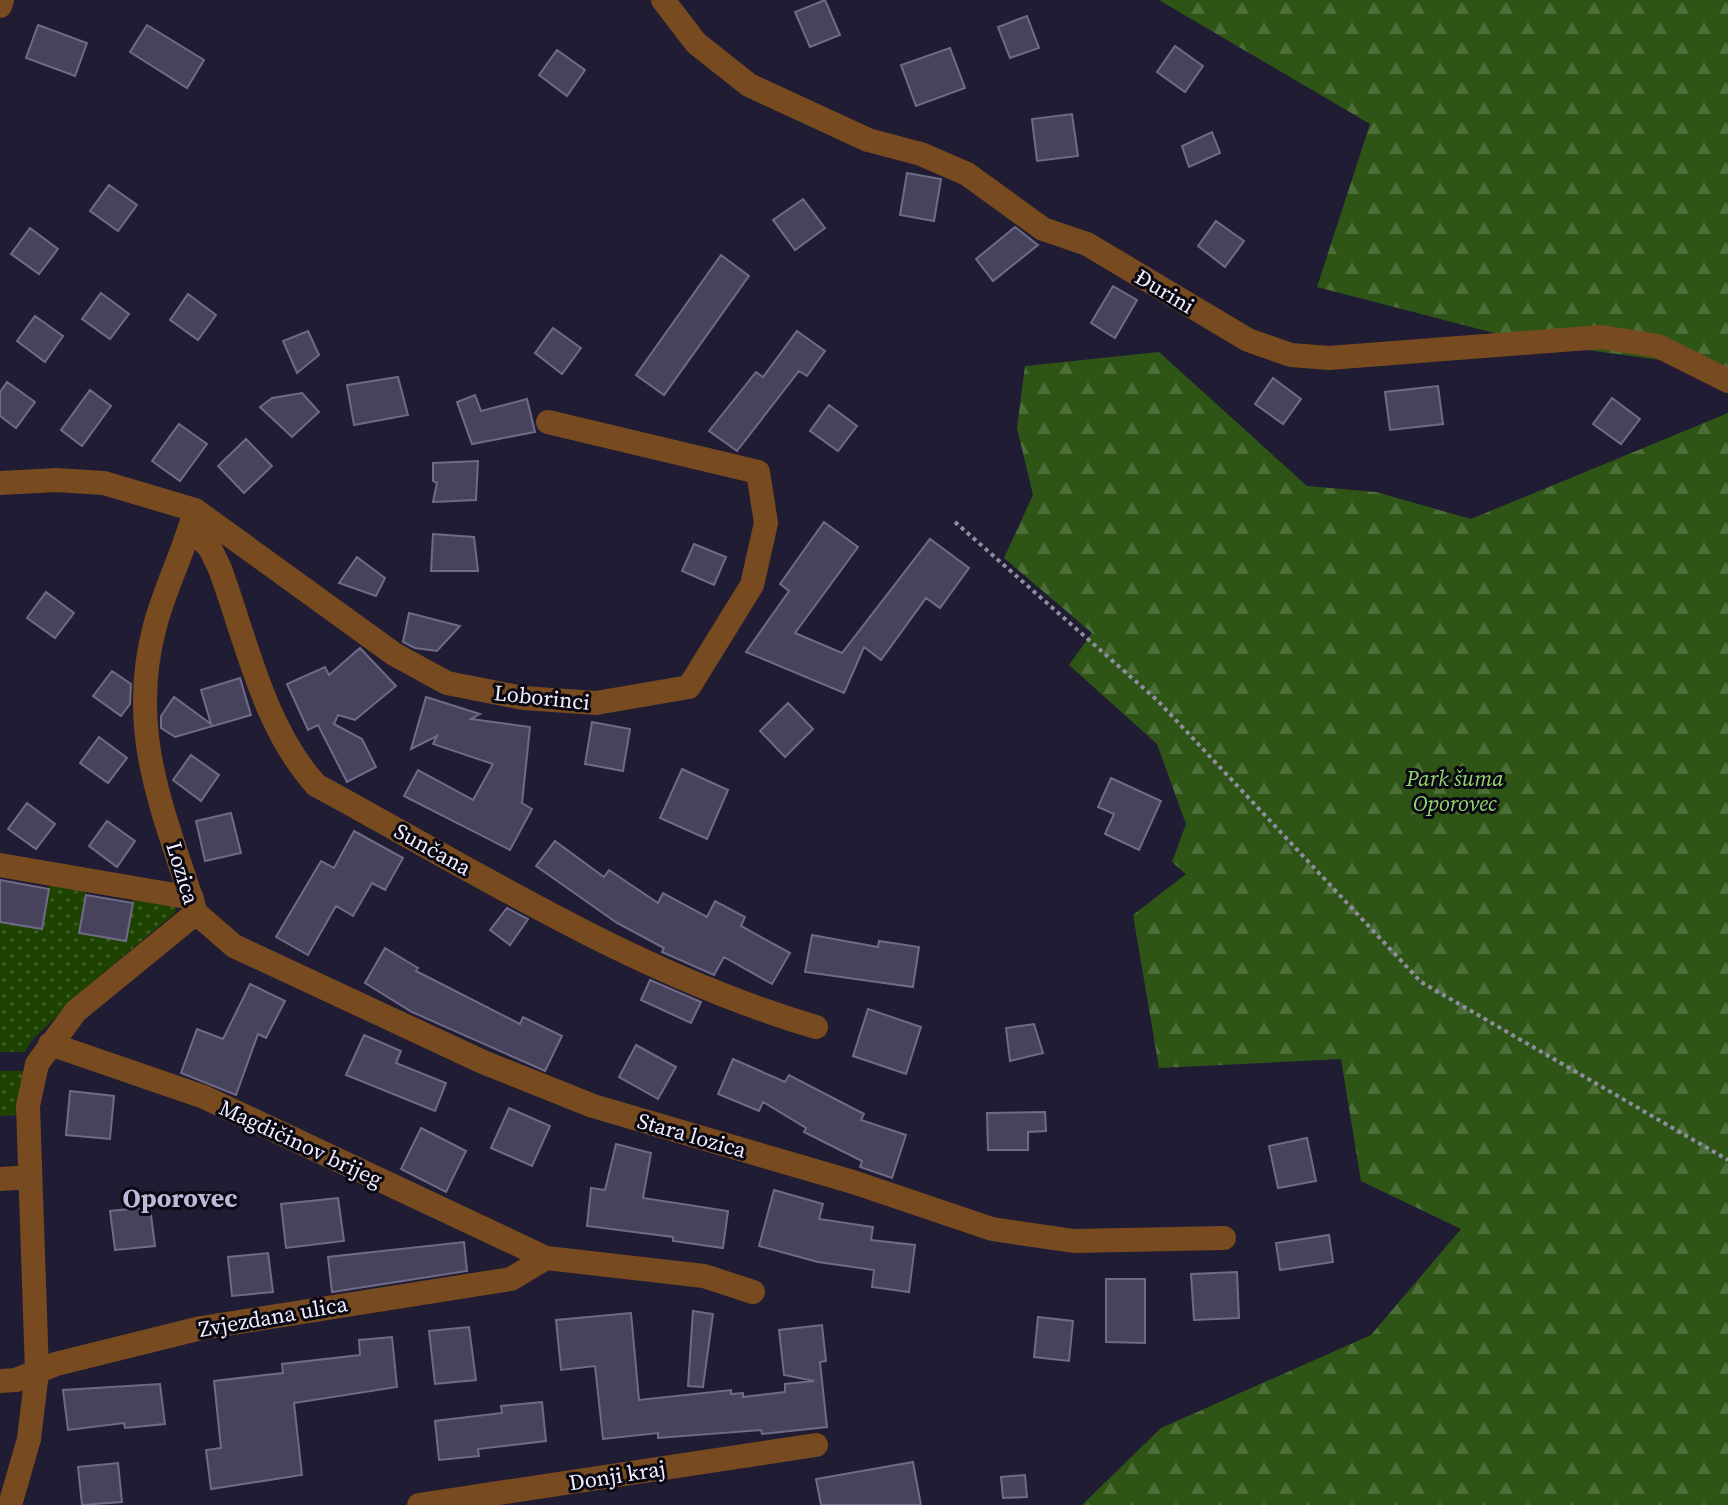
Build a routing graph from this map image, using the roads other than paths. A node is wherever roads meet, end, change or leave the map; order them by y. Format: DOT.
graph roads {
  1 [pos="2,0"];
  2 [pos="663,0"];
  3 [pos="0,6"];
  4 [pos="1728,381"];
  5 [pos="548,422"];
  6 [pos="0,483"];
  7 [pos="193,519"];
  8 [pos="0,865"];
  9 [pos="194,906"];
  10 [pos="816,1027"];
  11 [pos="50,1044"];
  12 [pos="30,1177"];
  13 [pos="0,1179"];
  14 [pos="1224,1238"];
  15 [pos="546,1258"];
  16 [pos="753,1292"];
  17 [pos="37,1372"];
  18 [pos="0,1381"];
  19 [pos="816,1445"];
  20 [pos="10,1505"];
  21 [pos="419,1505"];
  1 -- 3 [label="street"];
  2 -- 4 [label="street, Đurini"];
  5 -- 7 [label="street, Loborinci"];
  6 -- 7 [label="street, Loborinci"];
  7 -- 9 [label="street, Lozica"];
  7 -- 10 [label="street, Sunčana"];
  8 -- 9 [label="street"];
  9 -- 11 [label="street, Lozica"];
  9 -- 14 [label="street, Stara lozica"];
  11 -- 12 [label="street, Lozica"];
  11 -- 15 [label="street, Magdičinov brijeg"];
  12 -- 13 [label="street"];
  12 -- 17 [label="street, Lozica"];
  15 -- 16 [label="street, Magdičinov brijeg"];
  15 -- 17 [label="street, Zvjezdana ulica"];
  17 -- 18 [label="street, Zvjezdana ulica"];
  17 -- 20 [label="street, Lozica"];
  19 -- 21 [label="street, Donji kraj"];
}
